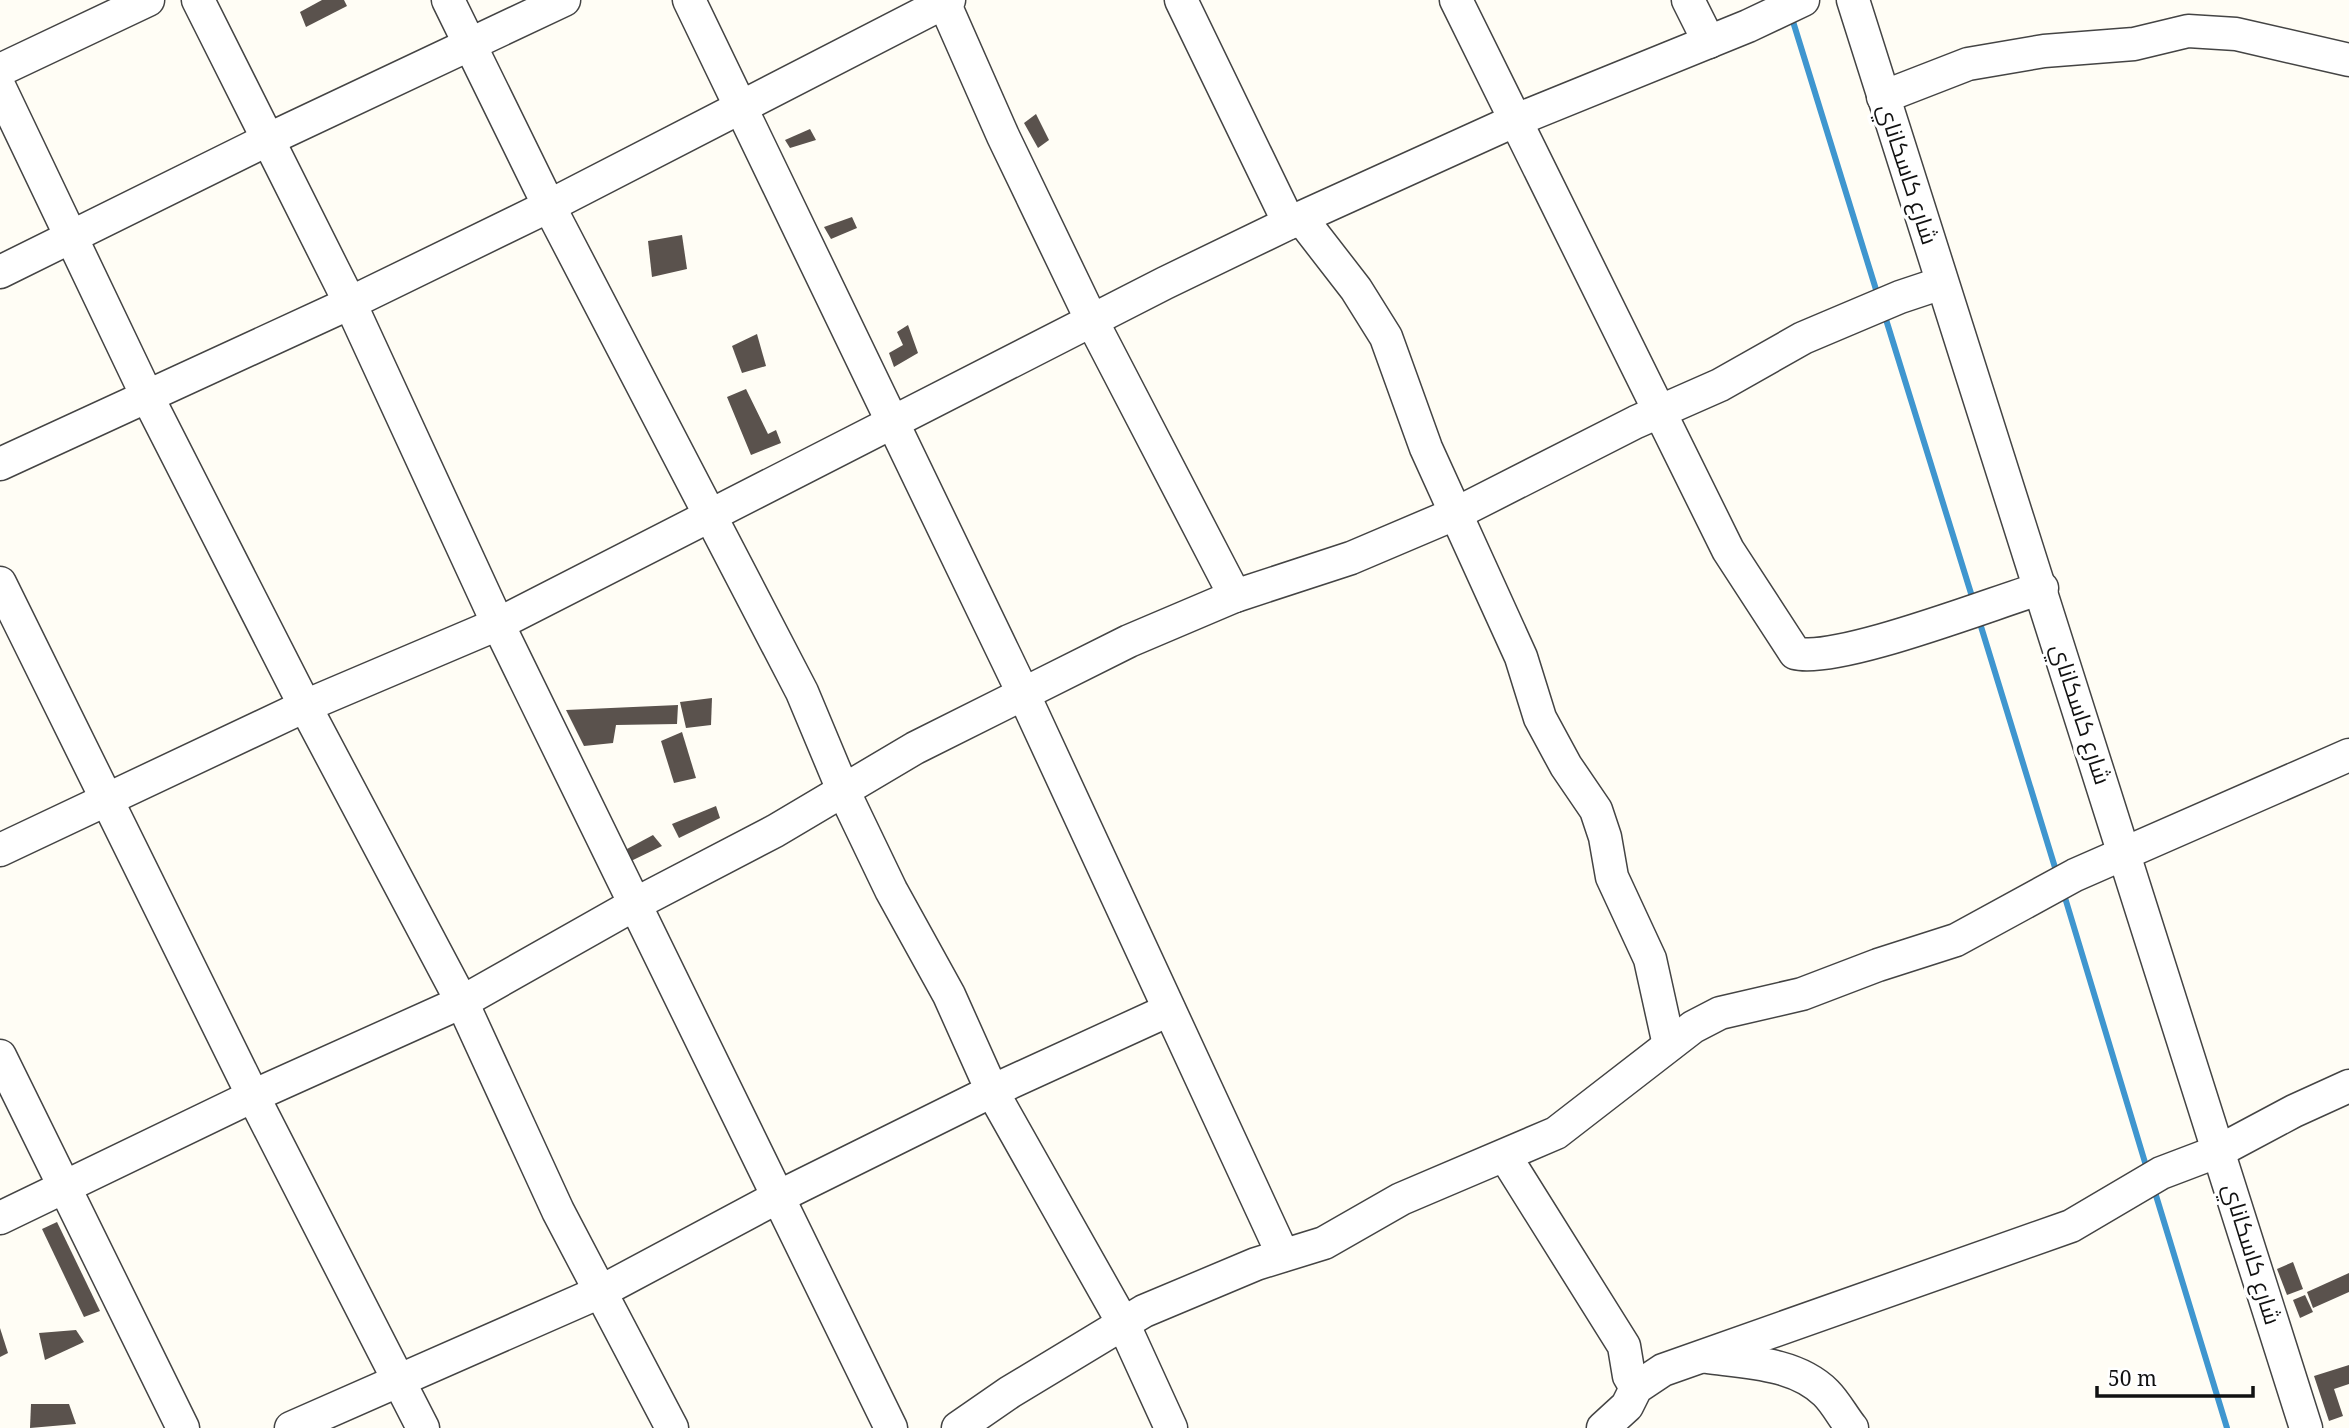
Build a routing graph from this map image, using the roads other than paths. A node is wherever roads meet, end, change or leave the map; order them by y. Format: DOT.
graph roads {
  1 [pos="148,0"];
  2 [pos="198,0"];
  3 [pos="448,0"];
  4 [pos="565,0"];
  5 [pos="689,0"];
  6 [pos="1181,0"];
  7 [pos="1456,0"];
  8 [pos="1688,0"];
  9 [pos="1803,0"];
  10 [pos="1853,0"];
  11 [pos="945,1"];
  12 [pos="1709,42"];
  13 [pos="471,45"];
  14 [pos="2349,61"];
  15 [pos="0,70"];
  16 [pos="0,88"];
  17 [pos="1883,97"];
  18 [pos="741,106"];
  19 [pos="1514,121"];
  20 [pos="267,140"];
  21 [pos="549,206"];
  22 [pos="1295,220"];
  23 [pos="72,234"];
  24 [pos="0,272"];
  25 [pos="1942,283"];
  26 [pos="350,303"];
  27 [pos="1092,321"];
  28 [pos="147,396"];
  29 [pos="1658,413"];
  30 [pos="891,424"];
  31 [pos="0,464"];
  32 [pos="1457,513"];
  33 [pos="712,516"];
  34 [pos="0,583"];
  35 [pos="2042,588"];
  36 [pos="1235,596"];
  37 [pos="498,624"];
  38 [pos="1023,693"];
  39 [pos="305,706"];
  40 [pos="2349,755"];
  41 [pos="843,790"];
  42 [pos="106,798"];
  43 [pos="0,850"];
  44 [pos="2125,853"];
  45 [pos="637,903"];
  46 [pos="463,1002"];
  47 [pos="1169,1010"];
  48 [pos="1669,1045"];
  49 [pos="0,1056"];
  50 [pos="2349,1086"];
  51 [pos="992,1091"];
  52 [pos="253,1096"];
  53 [pos="2219,1151"];
  54 [pos="1505,1156"];
  55 [pos="65,1186"];
  56 [pos="776,1198"];
  57 [pos="0,1218"];
  58 [pos="1283,1255"];
  59 [pos="600,1292"];
  60 [pos="1123,1323"];
  61 [pos="1624,1346"];
  62 [pos="1702,1356"];
  63 [pos="1663,1370"];
  64 [pos="400,1380"];
  65 [pos="1636,1388"];
  66 [pos="183,1428"];
  67 [pos="291,1428"];
  68 [pos="423,1428"];
  69 [pos="672,1428"];
  70 [pos="891,1428"];
  71 [pos="958,1428"];
  72 [pos="1171,1428"];
  73 [pos="1603,1428"];
  74 [pos="1852,1428"];
  75 [pos="2306,1428"];
  1 -- 15 [label="street"];
  2 -- 20 [label="street"];
  3 -- 13 [label="street"];
  4 -- 13 [label="street"];
  5 -- 18 [label="street"];
  6 -- 22 [label="street"];
  7 -- 19 [label="street"];
  8 -- 12 [label="street"];
  9 -- 12 [label="street"];
  10 -- 17 [label="street, شارع كاسكاناي"];
  11 -- 18 [label="street"];
  11 -- 27 [label="street"];
  12 -- 19 [label="street"];
  13 -- 20 [label="street"];
  13 -- 21 [label="street"];
  14 -- 17 [label="street"];
  16 -- 23 [label="street"];
  17 -- 25 [label="street, شارع كاسكاناي"];
  18 -- 21 [label="street"];
  18 -- 30 [label="street"];
  19 -- 22 [label="street"];
  19 -- 29 [label="street"];
  20 -- 23 [label="street"];
  20 -- 26 [label="street"];
  21 -- 26 [label="street"];
  21 -- 33 [label="street"];
  22 -- 27 [label="street"];
  22 -- 32 [label="street"];
  23 -- 24 [label="street"];
  23 -- 28 [label="street"];
  25 -- 29 [label="street"];
  25 -- 35 [label="street, شارع كاسكاناي"];
  26 -- 28 [label="street"];
  26 -- 37 [label="street"];
  27 -- 30 [label="street"];
  27 -- 36 [label="street"];
  28 -- 31 [label="street"];
  28 -- 39 [label="street"];
  29 -- 32 [label="street"];
  29 -- 35 [label="street"];
  30 -- 33 [label="street"];
  30 -- 38 [label="street"];
  32 -- 36 [label="street"];
  32 -- 48 [label="street"];
  33 -- 37 [label="street"];
  33 -- 41 [label="street"];
  34 -- 42 [label="street"];
  35 -- 44 [label="street, شارع كاسكاناي"];
  36 -- 38 [label="street"];
  37 -- 39 [label="street"];
  37 -- 45 [label="street"];
  38 -- 41 [label="street"];
  38 -- 47 [label="street"];
  39 -- 42 [label="street"];
  39 -- 46 [label="street"];
  40 -- 44 [label="street"];
  41 -- 45 [label="street"];
  41 -- 51 [label="street"];
  42 -- 43 [label="street"];
  42 -- 52 [label="street"];
  44 -- 48 [label="street"];
  44 -- 53 [label="street, شارع كاسكاناي"];
  45 -- 46 [label="street"];
  45 -- 56 [label="street"];
  46 -- 52 [label="street"];
  46 -- 59 [label="street"];
  47 -- 51 [label="street"];
  47 -- 58 [label="street"];
  48 -- 54 [label="street"];
  49 -- 55 [label="street"];
  50 -- 53 [label="street"];
  51 -- 56 [label="street"];
  51 -- 60 [label="street"];
  52 -- 55 [label="street"];
  52 -- 64 [label="street"];
  53 -- 62 [label="street"];
  53 -- 75 [label="street, شارع كاسكاناي"];
  54 -- 58 [label="street"];
  54 -- 61 [label="street"];
  55 -- 57 [label="street"];
  55 -- 66 [label="street"];
  56 -- 59 [label="street"];
  56 -- 70 [label="street"];
  58 -- 60 [label="street"];
  59 -- 64 [label="street"];
  59 -- 69 [label="street"];
  60 -- 71 [label="street"];
  60 -- 72 [label="street"];
  61 -- 63 [label="street"];
  61 -- 65 [label="street"];
  62 -- 63 [label="street"];
  62 -- 74 [label="street"];
  63 -- 65 [label="street"];
  64 -- 67 [label="street"];
  64 -- 68 [label="street"];
  65 -- 73 [label="street"];
}
